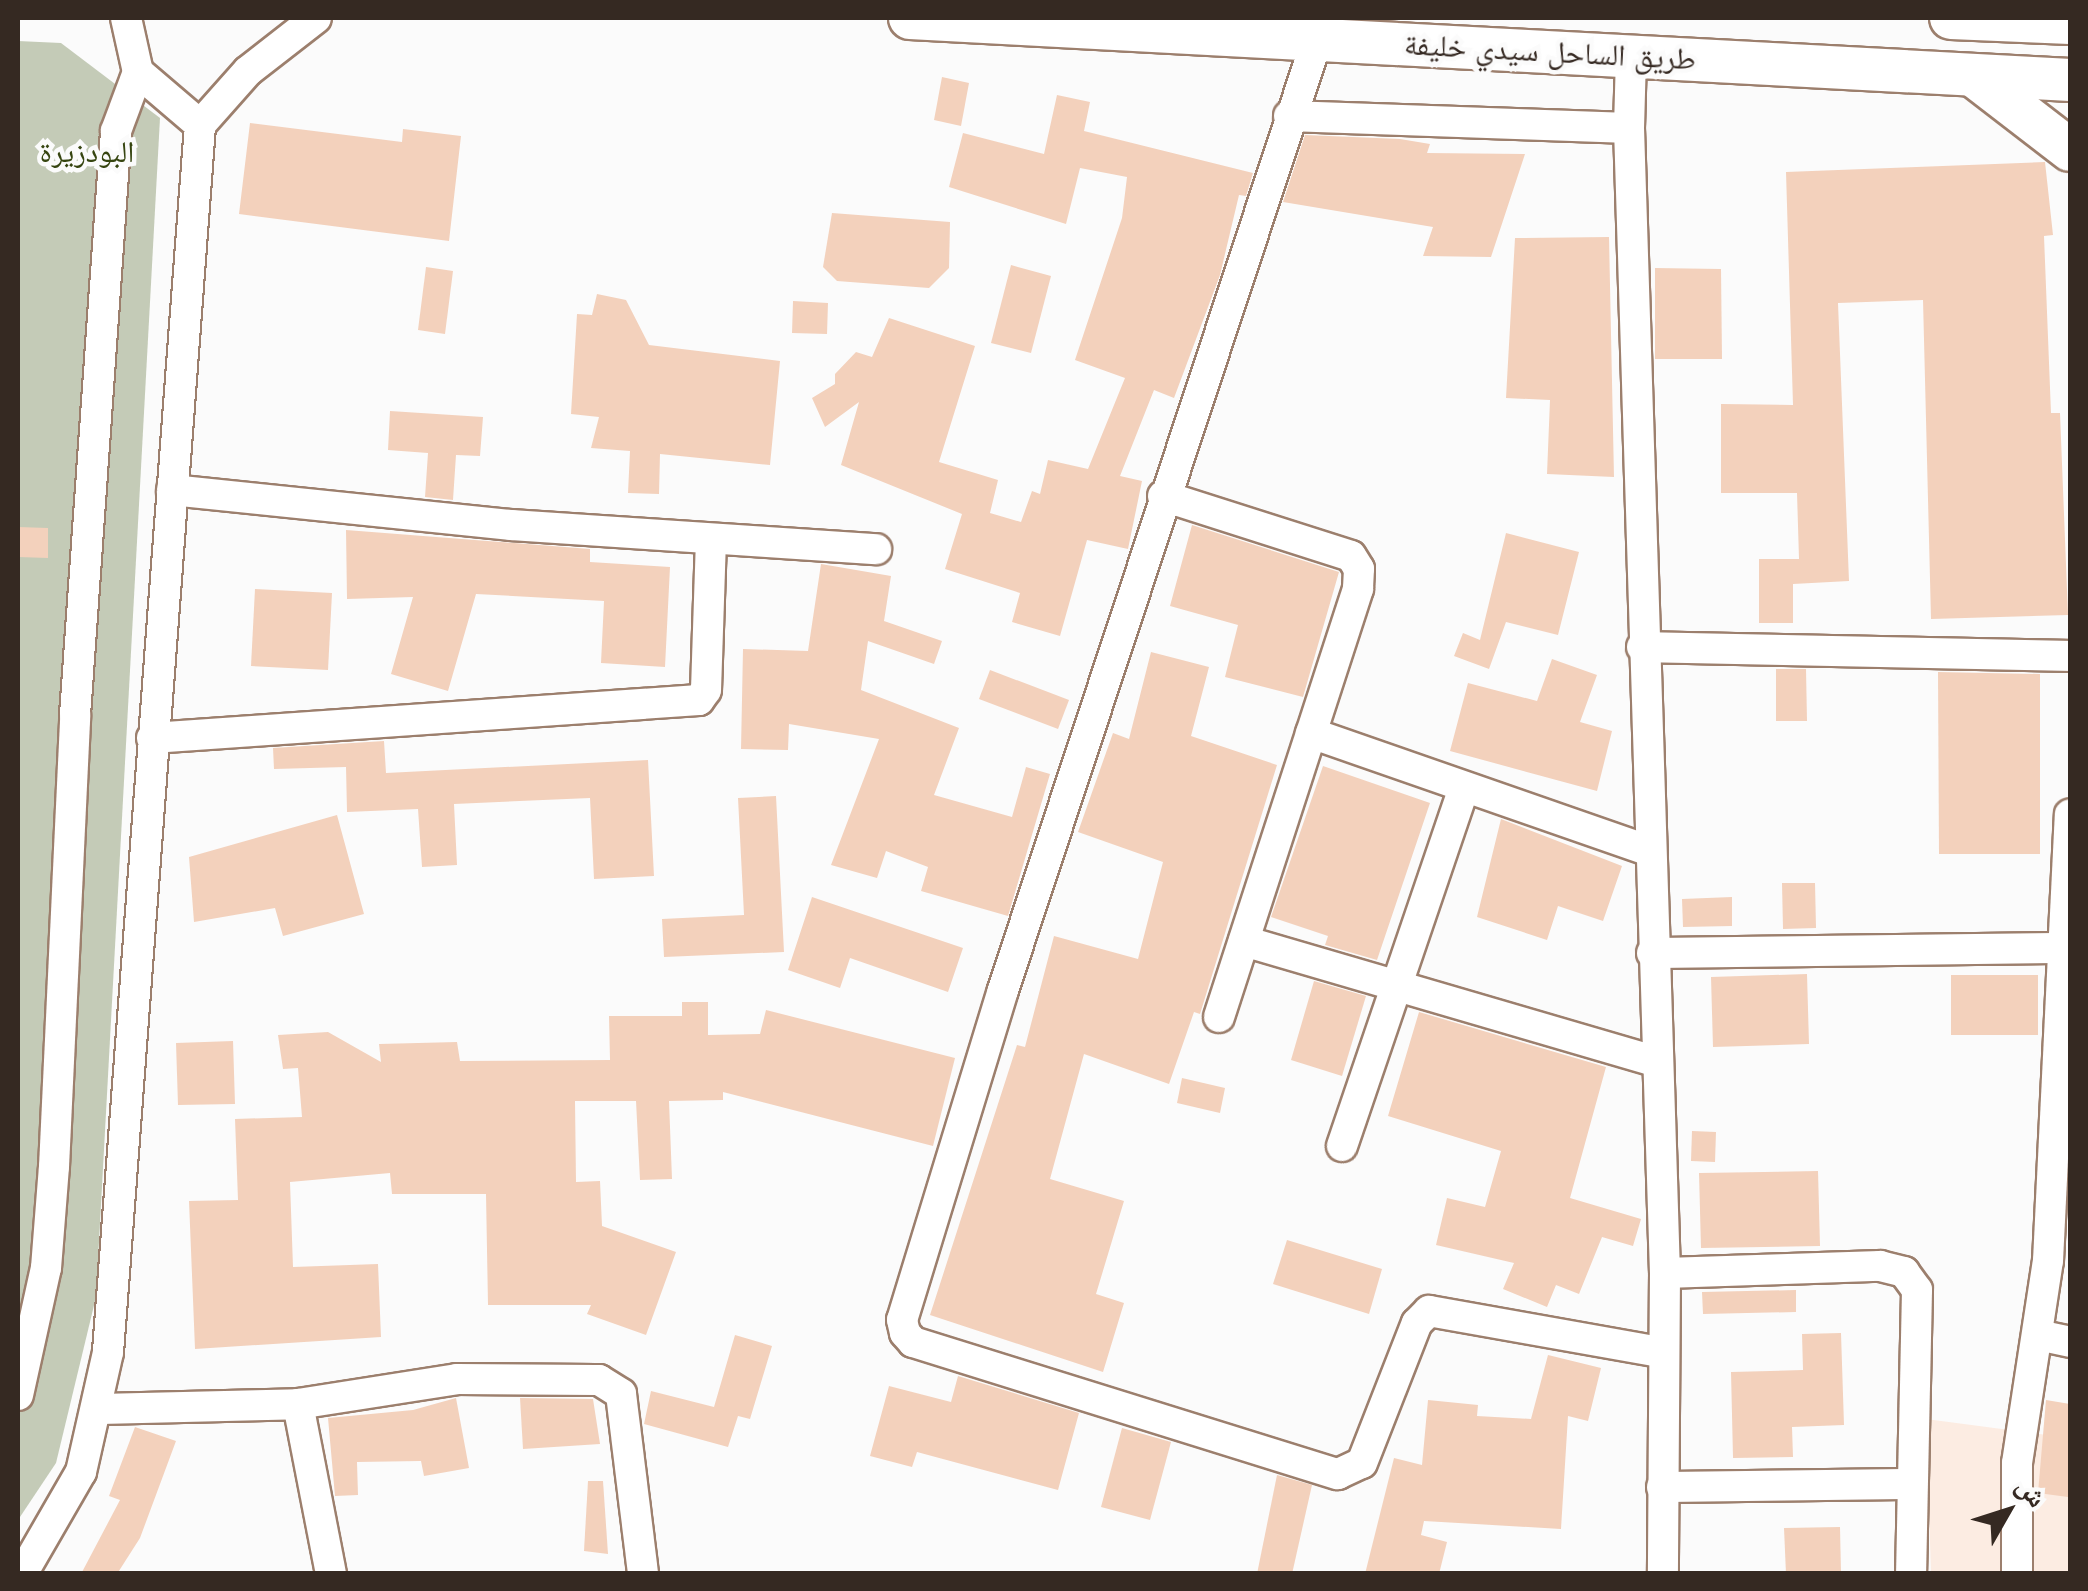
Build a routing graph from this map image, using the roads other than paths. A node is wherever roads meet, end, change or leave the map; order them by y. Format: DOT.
graph roads {
  1 [pos="126,18"];
  2 [pos="316,18"];
  3 [pos="910,18"];
  4 [pos="1951,18"];
  5 [pos="2070,24"];
  6 [pos="1317,40"];
  7 [pos="1631,58"];
  8 [pos="138,72"];
  9 [pos="1969,74"];
  10 [pos="2070,80"];
  11 [pos="1289,116"];
  12 [pos="200,125"];
  13 [pos="1629,128"];
  14 [pos="2070,150"];
  15 [pos="172,490"];
  16 [pos="1163,496"];
  17 [pos="710,538"];
  18 [pos="876,549"];
  19 [pos="1642,647"];
  20 [pos="2070,656"];
  21 [pos="1311,733"];
  22 [pos="152,738"];
  23 [pos="1464,786"];
  24 [pos="2070,815"];
  25 [pos="1649,851"];
  26 [pos="1244,941"];
  27 [pos="2060,948"];
  28 [pos="1652,953"];
  29 [pos="1395,985"];
  30 [pos="1219,1017"];
  31 [pos="1654,1060"];
  32 [pos="1342,1146"];
  33 [pos="1665,1273"];
  34 [pos="2038,1335"];
  35 [pos="2070,1342"];
  36 [pos="1660,1352"];
  37 [pos="18,1395"];
  38 [pos="298,1404"];
  39 [pos="100,1409"];
  40 [pos="1910,1484"];
  41 [pos="1662,1487"];
  42 [pos="22,1574"];
  43 [pos="332,1574"];
  44 [pos="643,1574"];
  45 [pos="1663,1574"];
  46 [pos="1911,1574"];
  47 [pos="2017,1574"];
  1 -- 8 [label="street"];
  2 -- 12 [label="street"];
  3 -- 6 [label="highway, طريق الساحل سيدي خليفة"];
  4 -- 5 [label="highway"];
  6 -- 7 [label="highway, طريق الساحل سيدي خليفة"];
  6 -- 11 [label="street"];
  7 -- 9 [label="highway, طريق الساحل سيدي خليفة"];
  7 -- 13 [label="street"];
  8 -- 12 [label="street"];
  8 -- 37 [label="street"];
  9 -- 10 [label="highway, طريق الساحل سيدي خليفة"];
  9 -- 14 [label="highway"];
  11 -- 13 [label="street"];
  11 -- 16 [label="street"];
  12 -- 15 [label="street"];
  13 -- 19 [label="street"];
  15 -- 17 [label="street"];
  15 -- 22 [label="street"];
  16 -- 21 [label="street"];
  16 -- 36 [label="street"];
  17 -- 18 [label="street"];
  17 -- 22 [label="street"];
  19 -- 20 [label="street"];
  19 -- 25 [label="street"];
  21 -- 23 [label="street"];
  21 -- 26 [label="street"];
  22 -- 39 [label="street"];
  23 -- 25 [label="street"];
  23 -- 29 [label="street"];
  24 -- 27 [label="street"];
  25 -- 28 [label="street"];
  26 -- 29 [label="street"];
  26 -- 30 [label="street"];
  27 -- 28 [label="street"];
  27 -- 34 [label="street"];
  28 -- 31 [label="street"];
  29 -- 31 [label="street"];
  29 -- 32 [label="street"];
  31 -- 33 [label="street"];
  33 -- 36 [label="street"];
  33 -- 40 [label="street"];
  34 -- 35 [label="street"];
  34 -- 47 [label="street"];
  36 -- 41 [label="street"];
  38 -- 39 [label="street"];
  38 -- 43 [label="street"];
  38 -- 44 [label="street"];
  39 -- 42 [label="street"];
  40 -- 41 [label="street"];
  40 -- 46 [label="street"];
  41 -- 45 [label="street"];
}
